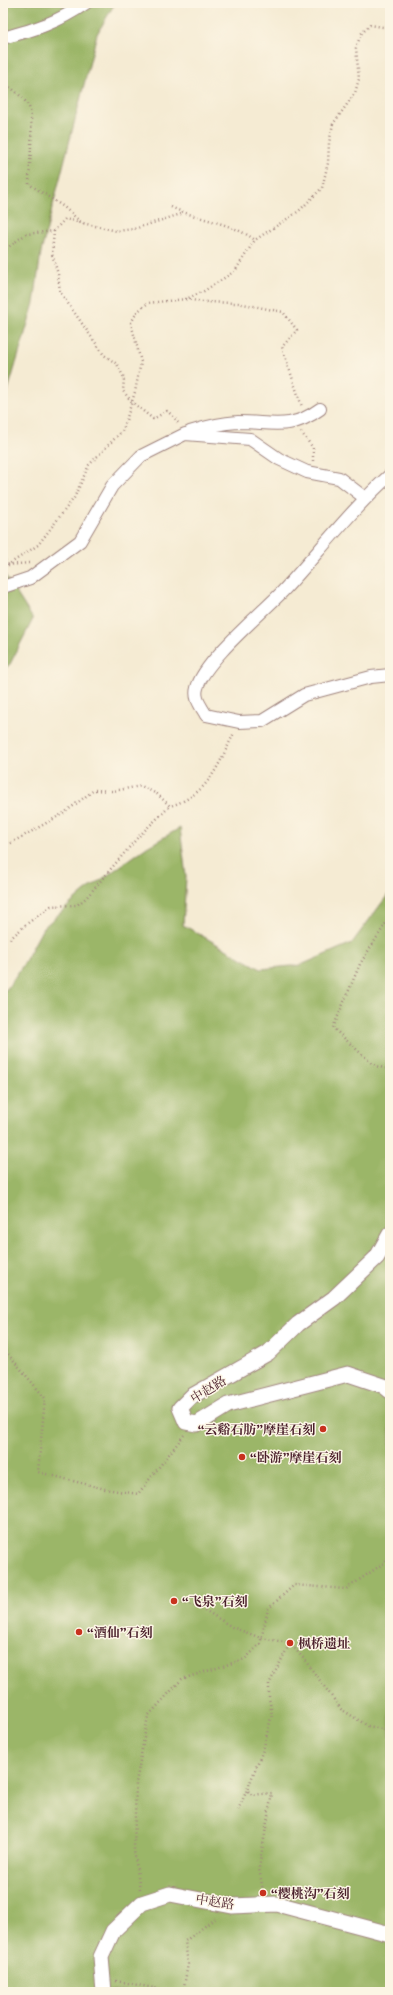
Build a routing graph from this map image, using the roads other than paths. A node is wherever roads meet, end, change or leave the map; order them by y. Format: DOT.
graph roads {
  1 [pos="86,3"];
  2 [pos="3,38"];
  3 [pos="320,409"];
  4 [pos="185,434"];
  5 [pos="390,475"];
  6 [pos="365,498"];
  7 [pos="3,587"];
  8 [pos="390,674"];
  9 [pos="390,1234"];
  10 [pos="390,1391"];
  11 [pos="390,1934"];
  12 [pos="104,1985"];
  1 -- 2 [label="street"];
  3 -- 4 [label="street"];
  4 -- 6 [label="street"];
  4 -- 7 [label="street"];
  5 -- 6 [label="street"];
  6 -- 8 [label="street"];
  9 -- 10 [label="street, 中赵路"];
  11 -- 12 [label="street, 中赵路"];
}
